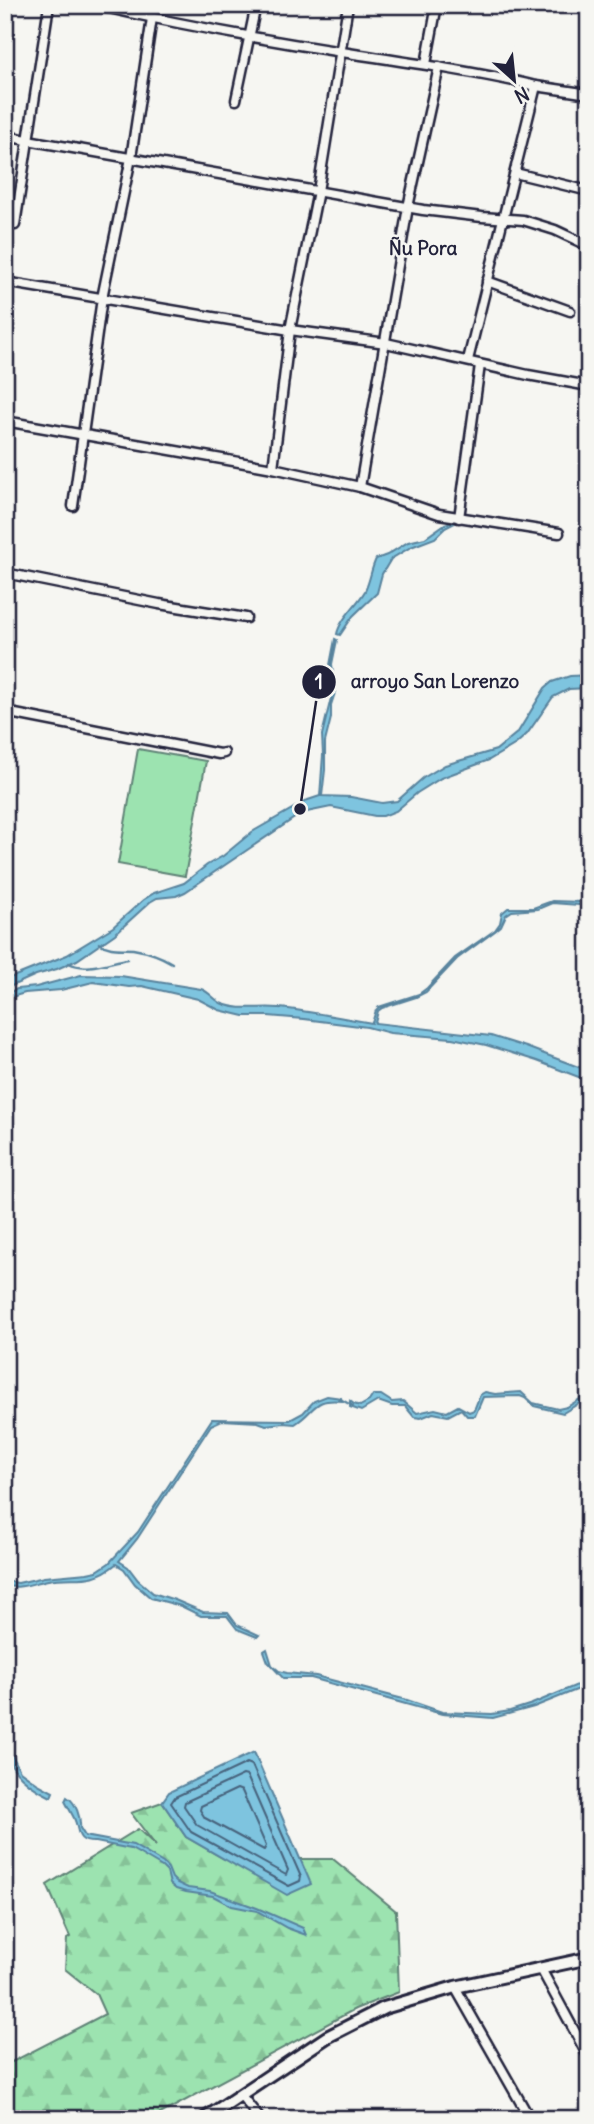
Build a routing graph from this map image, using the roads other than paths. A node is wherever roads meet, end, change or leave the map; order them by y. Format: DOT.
graph roads {
  1 [pos="50,5"];
  2 [pos="95,5"];
  3 [pos="256,5"];
  4 [pos="348,5"];
  5 [pos="437,5"];
  6 [pos="152,18"];
  7 [pos="251,35"];
  8 [pos="339,51"];
  9 [pos="426,64"];
  10 [pos="439,67"];
  11 [pos="536,86"];
  12 [pos="589,94"];
  13 [pos="236,100"];
  14 [pos="5,136"];
  15 [pos="27,140"];
  16 [pos="131,158"];
  17 [pos="514,173"];
  18 [pos="318,191"];
  19 [pos="589,191"];
  20 [pos="408,207"];
  21 [pos="503,218"];
  22 [pos="15,225"];
  23 [pos="589,246"];
  24 [pos="487,281"];
  25 [pos="5,284"];
  26 [pos="102,298"];
  27 [pos="570,311"];
  28 [pos="290,330"];
  29 [pos="386,343"];
  30 [pos="468,360"];
  31 [pos="480,365"];
  32 [pos="589,386"];
  33 [pos="5,421"];
  34 [pos="84,436"];
  35 [pos="273,468"];
  36 [pos="360,487"];
  37 [pos="74,506"];
  38 [pos="459,517"];
  39 [pos="559,533"];
  40 [pos="5,573"];
  41 [pos="246,618"];
  42 [pos="5,712"];
  43 [pos="224,753"];
  44 [pos="589,1958"];
  45 [pos="541,1969"];
  46 [pos="455,1987"];
  47 [pos="589,2058"];
  48 [pos="240,2094"];
  49 [pos="204,2119"];
  50 [pos="260,2119"];
  51 [pos="530,2119"];
  1 -- 15 [label="street"];
  2 -- 6 [label="street"];
  3 -- 7 [label="street"];
  4 -- 8 [label="street"];
  5 -- 9 [label="street"];
  6 -- 7 [label="street"];
  6 -- 16 [label="street"];
  7 -- 8 [label="street"];
  7 -- 13 [label="street"];
  8 -- 9 [label="street"];
  8 -- 18 [label="street"];
  9 -- 10 [label="street"];
  10 -- 11 [label="street"];
  10 -- 20 [label="street"];
  11 -- 12 [label="street"];
  11 -- 17 [label="street"];
  14 -- 15 [label="street"];
  15 -- 16 [label="street"];
  15 -- 22 [label="street"];
  16 -- 18 [label="street"];
  16 -- 26 [label="street"];
  17 -- 19 [label="street"];
  17 -- 21 [label="street"];
  18 -- 20 [label="street"];
  18 -- 28 [label="street"];
  20 -- 21 [label="street"];
  20 -- 29 [label="street"];
  21 -- 23 [label="street"];
  21 -- 24 [label="street"];
  24 -- 27 [label="street"];
  24 -- 30 [label="street"];
  25 -- 26 [label="street"];
  26 -- 28 [label="street"];
  26 -- 34 [label="street"];
  28 -- 29 [label="street"];
  28 -- 35 [label="street"];
  29 -- 30 [label="street"];
  29 -- 36 [label="street"];
  30 -- 31 [label="street"];
  31 -- 32 [label="street"];
  31 -- 38 [label="street"];
  33 -- 34 [label="street"];
  34 -- 35 [label="street"];
  34 -- 37 [label="street"];
  35 -- 36 [label="street"];
  36 -- 38 [label="street"];
  38 -- 39 [label="street"];
  40 -- 41 [label="street"];
  42 -- 43 [label="street"];
  44 -- 45 [label="street"];
  45 -- 46 [label="street"];
  45 -- 47 [label="street"];
  46 -- 48 [label="street"];
  46 -- 51 [label="street"];
  48 -- 49 [label="street"];
  48 -- 50 [label="street"];
}
